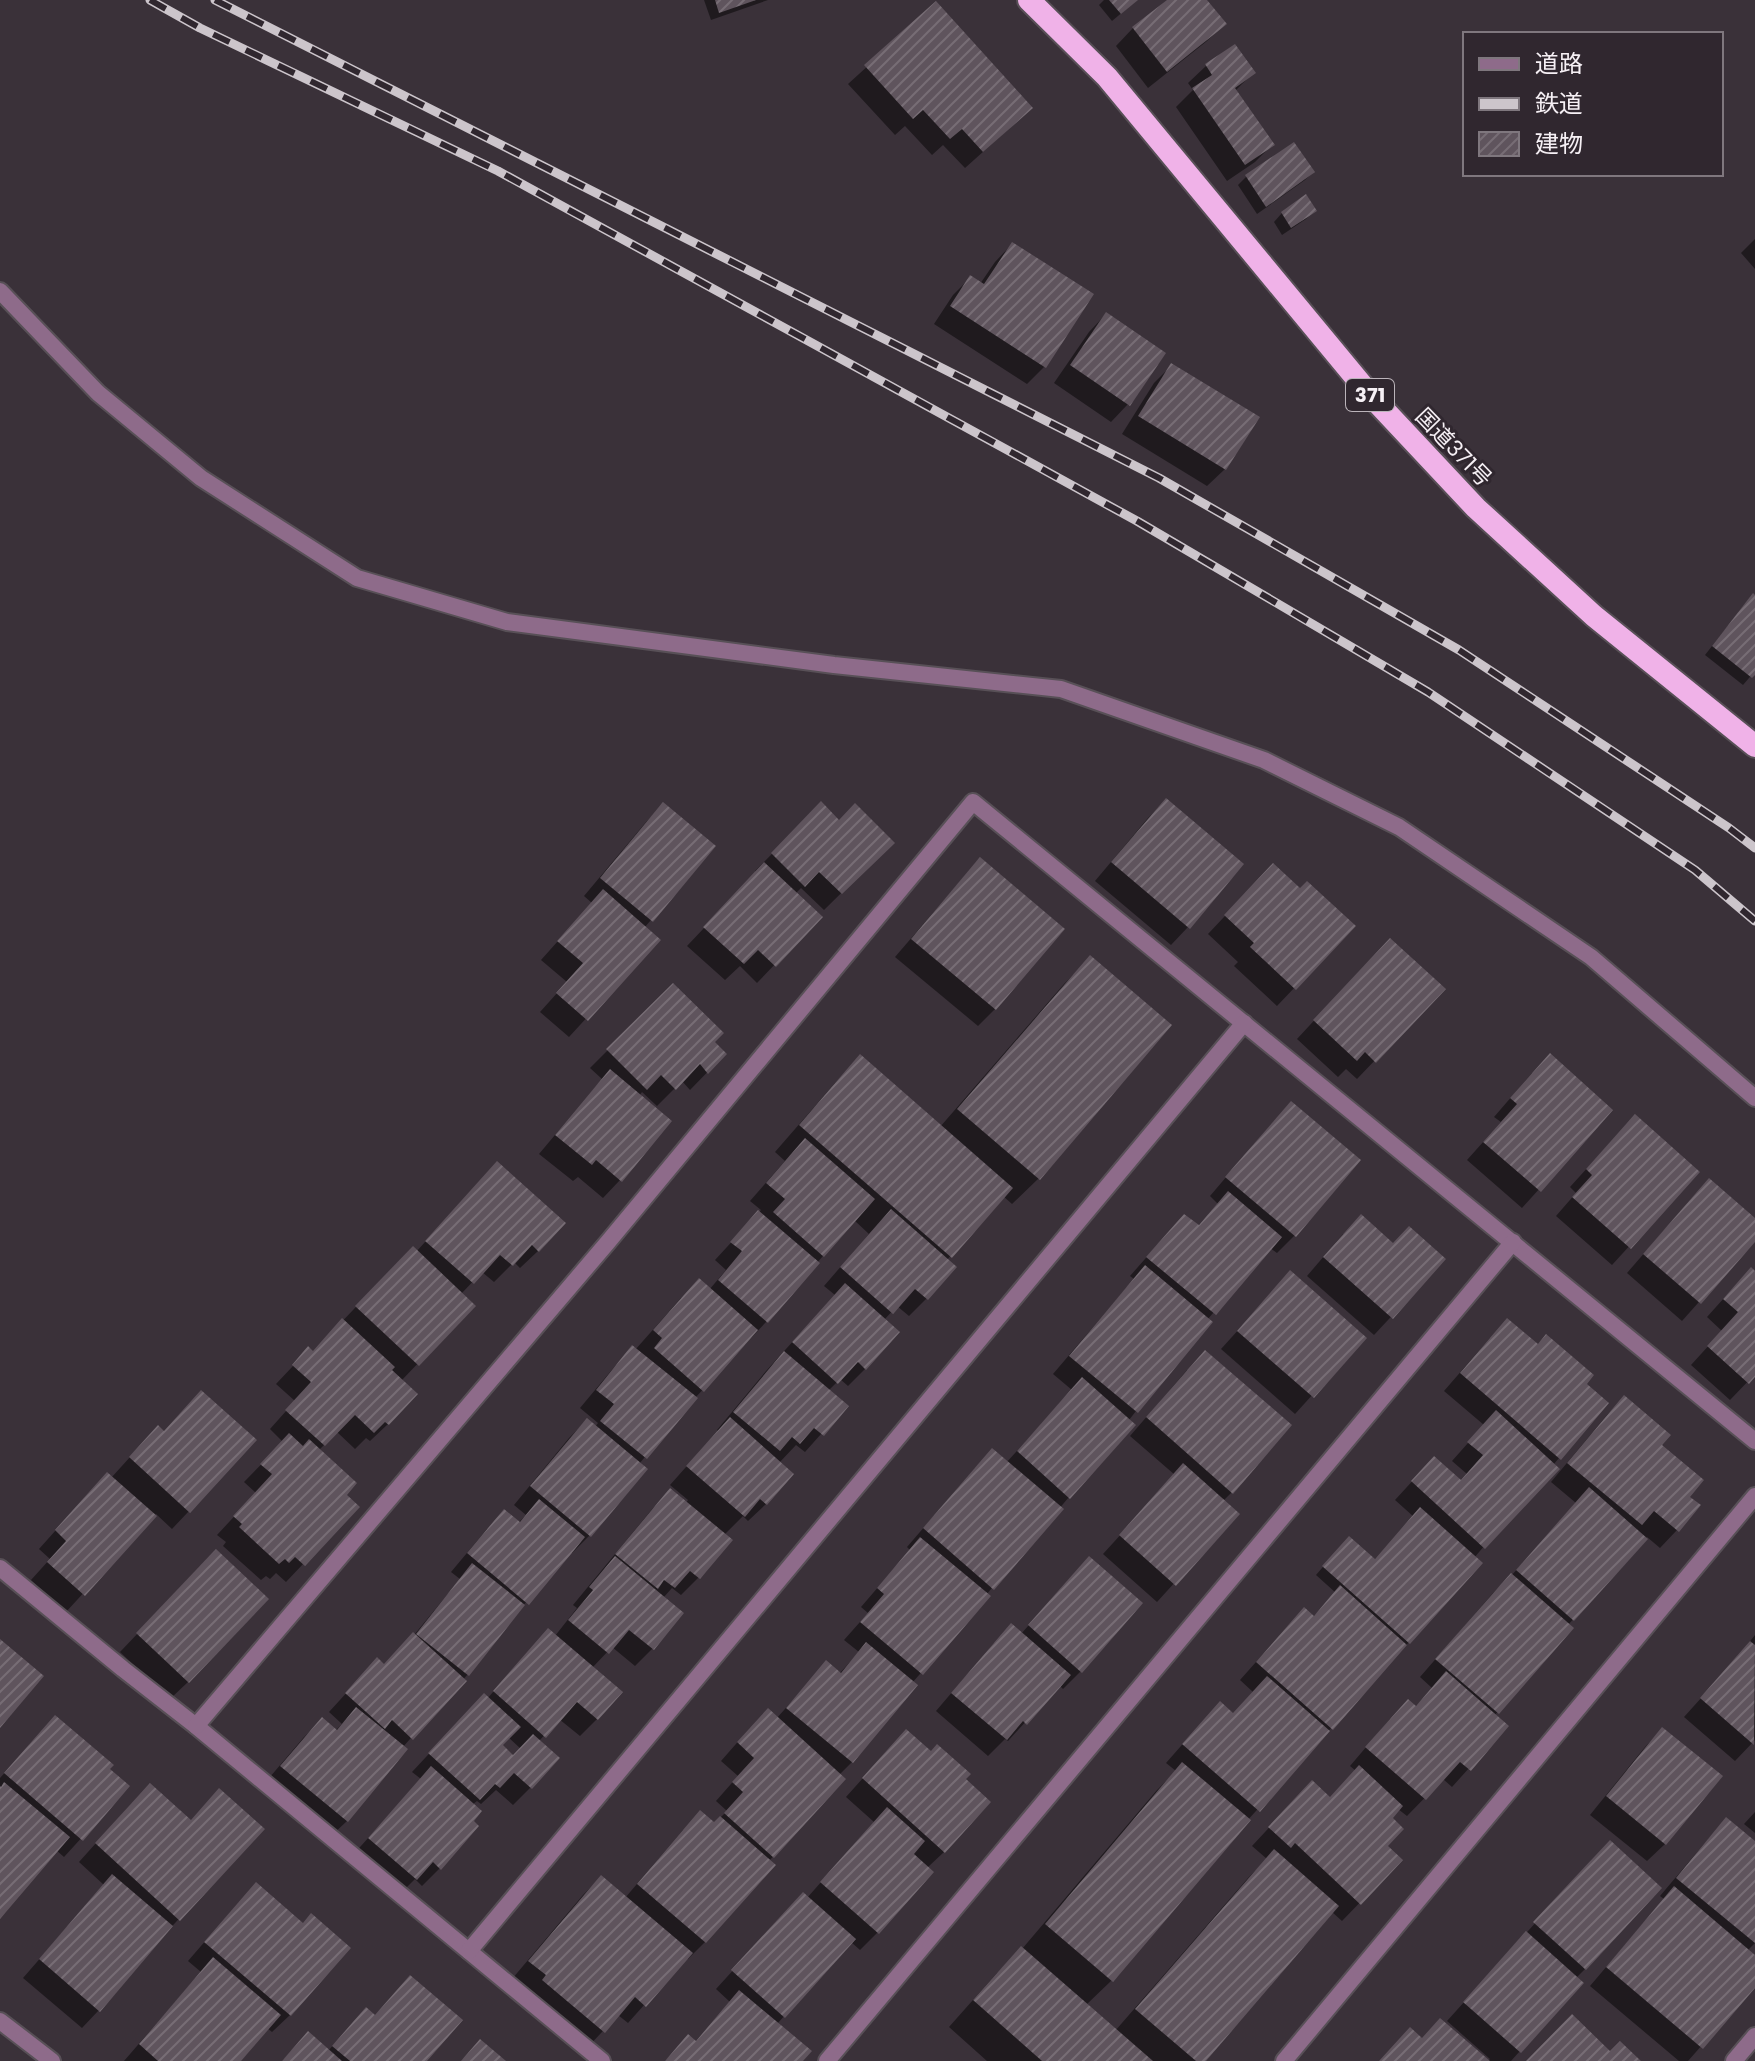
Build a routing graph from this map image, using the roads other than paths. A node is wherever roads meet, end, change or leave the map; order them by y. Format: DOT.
graph roads {
  1 [pos="1029,0"];
  2 [pos="0,291"];
  3 [pos="1755,746"];
  4 [pos="1244,1023"];
  5 [pos="1755,1098"];
  6 [pos="1513,1242"];
  7 [pos="1755,1441"];
  8 [pos="1755,1496"];
  9 [pos="0,1568"];
  10 [pos="196,1726"];
  11 [pos="469,1951"];
  12 [pos="0,2021"];
  13 [pos="1755,2036"];
  14 [pos="52,2061"];
  15 [pos="602,2061"];
  16 [pos="827,2061"];
  17 [pos="1284,2061"];
  18 [pos="1734,2061"];
  1 -- 3 [label="highway, 国道371号 / 371"];
  2 -- 5 [label="street"];
  4 -- 6 [label="street"];
  4 -- 10 [label="street"];
  4 -- 11 [label="street"];
  6 -- 7 [label="street"];
  6 -- 16 [label="street"];
  8 -- 17 [label="street"];
  9 -- 10 [label="street"];
  10 -- 11 [label="street"];
  11 -- 15 [label="street"];
  12 -- 14 [label="street"];
  13 -- 18 [label="street"];
}
